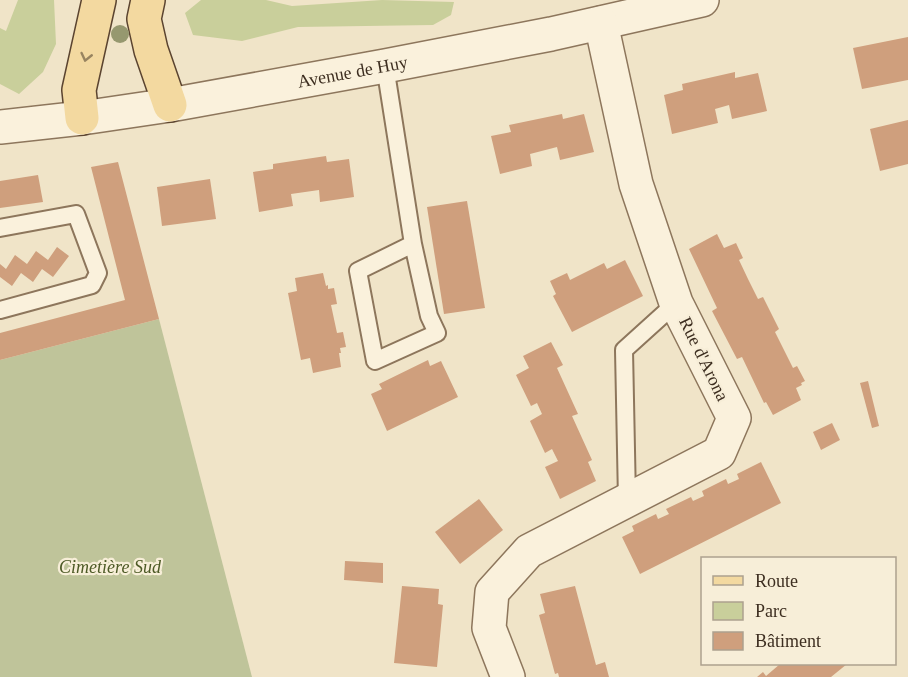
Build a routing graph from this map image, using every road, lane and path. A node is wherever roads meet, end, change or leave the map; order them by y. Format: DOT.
graph roads {
  1 [pos="99,0"];
  2 [pos="148,0"];
  3 [pos="702,0"];
  4 [pos="601,22"];
  5 [pos="385,66"];
  6 [pos="170,105"];
  7 [pos="82,118"];
  8 [pos="0,127"];
  9 [pos="0,228"];
  10 [pos="413,244"];
  11 [pos="676,303"];
  12 [pos="0,310"];
  13 [pos="627,500"];
  14 [pos="508,677"];
  1 -- 7 [label="main road, one-way"];
  2 -- 6 [label="main road"];
  3 -- 4 [label="street, Avenue de Huy"];
  4 -- 5 [label="street, Avenue de Huy"];
  4 -- 11 [label="street, Rue d'Arona"];
  5 -- 6 [label="street, Avenue de Huy"];
  5 -- 10 [label="lane"];
  6 -- 7 [label="street, Avenue de Huy"];
  7 -- 8 [label="street, Avenue de Huy"];
  9 -- 12 [label="lane"];
  10 -- 10 [label="lane"];
  11 -- 13 [label="lane"];
  11 -- 13 [label="street, Rue d'Arona"];
  13 -- 14 [label="street, Rue d'Arona"];
}
